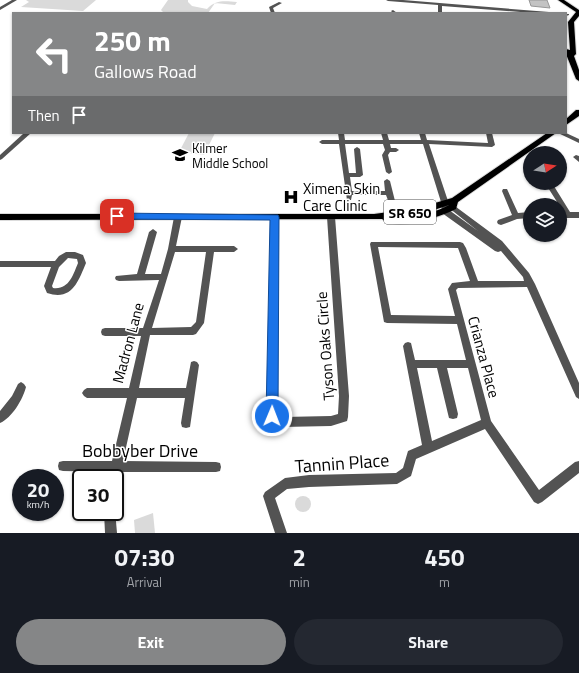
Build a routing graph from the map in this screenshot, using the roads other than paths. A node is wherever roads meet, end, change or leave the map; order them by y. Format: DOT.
graph roads {
  1 [pos="16,0"];
  2 [pos="388,0"];
  3 [pos="562,0"];
  4 [pos="566,0"];
  5 [pos="407,1"];
  6 [pos="280,3"];
  7 [pos="440,4"];
  8 [pos="0,9"];
  9 [pos="578,9"];
  10 [pos="273,12"];
  11 [pos="440,12"];
  12 [pos="537,12"];
  13 [pos="567,17"];
  14 [pos="579,18"];
  15 [pos="568,55"];
  16 [pos="579,79"];
  17 [pos="579,112"];
  18 [pos="567,122"];
  19 [pos="567,130"];
  20 [pos="27,134"];
  21 [pos="341,134"];
  22 [pos="384,134"];
  23 [pos="422,134"];
  24 [pos="489,134"];
  25 [pos="550,134"];
  26 [pos="563,134"];
  27 [pos="579,136"];
  28 [pos="579,141"];
  29 [pos="322,142"];
  30 [pos="341,142"];
  31 [pos="386,142"];
  32 [pos="424,142"];
  33 [pos="388,150"];
  34 [pos="396,150"];
  35 [pos="343,156"];
  36 [pos="0,158"];
  37 [pos="389,172"];
  38 [pos="346,175"];
  39 [pos="387,181"];
  40 [pos="505,191"];
  41 [pos="389,193"];
  42 [pos="391,201"];
  43 [pos="449,205"];
  44 [pos="567,215"];
  45 [pos="579,215"];
  46 [pos="516,216"];
  47 [pos="523,216"];
  48 [pos="0,217"];
  49 [pos="178,217"];
  50 [pos="275,217"];
  51 [pos="331,217"];
  52 [pos="500,222"];
  53 [pos="153,232"];
  54 [pos="172,249"];
  55 [pos="234,249"];
  56 [pos="210,250"];
  57 [pos="0,264"];
  58 [pos="57,264"];
  59 [pos="164,277"];
  60 [pos="119,278"];
  61 [pos="140,278"];
  62 [pos="475,284"];
  63 [pos="531,284"];
  64 [pos="460,320"];
  65 [pos="105,332"];
  66 [pos="146,332"];
  67 [pos="408,346"];
  68 [pos="412,364"];
  69 [pos="441,364"];
  70 [pos="472,364"];
  71 [pos="194,365"];
  72 [pos="21,387"];
  73 [pos="87,393"];
  74 [pos="131,393"];
  75 [pos="190,393"];
  76 [pos="579,394"];
  77 [pos="454,414"];
  78 [pos="0,418"];
  79 [pos="186,423"];
  80 [pos="487,423"];
  81 [pos="428,447"];
  82 [pos="63,466"];
  83 [pos="579,466"];
  84 [pos="216,467"];
  85 [pos="85,469"];
  86 [pos="115,469"];
  87 [pos="124,472"];
  88 [pos="110,521"];
  89 [pos="111,533"];
  90 [pos="281,533"];
  1 -- 8 [label="street"];
  2 -- 5 [label="street"];
  3 -- 9 [label="main road"];
  4 -- 9 [label="main road"];
  5 -- 7 [label="street"];
  6 -- 10 [label="street"];
  7 -- 11 [label="street"];
  7 -- 12 [label="street"];
  9 -- 13 [label="main road"];
  13 -- 14 [label="main road"];
  13 -- 15 [label="main road"];
  15 -- 16 [label="main road"];
  17 -- 18 [label="main road"];
  19 -- 27 [label="street"];
  20 -- 36 [label="street"];
  21 -- 30 [label="street"];
  22 -- 31 [label="street"];
  23 -- 32 [label="street"];
  24 -- 32 [label="street"];
  25 -- 43 [label="main road, SR 650"];
  26 -- 28 [label="street"];
  29 -- 30 [label="street"];
  30 -- 31 [label="street"];
  30 -- 35 [label="street"];
  31 -- 32 [label="street"];
  31 -- 33 [label="street"];
  32 -- 43 [label="street"];
  33 -- 34 [label="street"];
  33 -- 37 [label="street"];
  35 -- 38 [label="street"];
  35 -- 38 [label="street"];
  38 -- 41 [label="street"];
  39 -- 41 [label="street"];
  40 -- 46 [label="street"];
  41 -- 42 [label="street"];
  43 -- 51 [label="main road, SR 650"];
  43 -- 63 [label="street"];
  44 -- 45 [label="street"];
  46 -- 47 [label="street"];
  46 -- 52 [label="street"];
  48 -- 49 [label="main road, SR 650"];
  49 -- 50 [label="main road, SR 650"];
  49 -- 54 [label="street, Madron Lane"];
  50 -- 51 [label="main road, SR 650"];
  50 -- 51 [label="street, Tyson Oaks Circle"];
  53 -- 61 [label="street"];
  54 -- 56 [label="street"];
  54 -- 59 [label="street, Madron Lane"];
  55 -- 56 [label="street"];
  56 -- 66 [label="street"];
  57 -- 58 [label="street"];
  58 -- 58 [label="street"];
  59 -- 61 [label="street"];
  59 -- 66 [label="street, Madron Lane"];
  60 -- 61 [label="street"];
  62 -- 63 [label="street, Crianza Place"];
  62 -- 64 [label="street, Crianza Place"];
  62 -- 64 [label="street"];
  63 -- 76 [label="street"];
  64 -- 70 [label="street, Crianza Place"];
  65 -- 66 [label="street"];
  66 -- 74 [label="street, Madron Lane"];
  67 -- 68 [label="street"];
  68 -- 69 [label="street"];
  68 -- 81 [label="street"];
  69 -- 70 [label="street"];
  69 -- 77 [label="street"];
  70 -- 80 [label="street, Crianza Place"];
  71 -- 75 [label="street"];
  72 -- 78 [label="street"];
  73 -- 74 [label="street"];
  74 -- 75 [label="street"];
  74 -- 86 [label="street, Madron Lane"];
  75 -- 79 [label="street"];
  80 -- 81 [label="street, Tannin Place"];
  80 -- 83 [label="street, Crianza Place"];
  81 -- 90 [label="street, Tannin Place"];
  82 -- 85 [label="street, Bobbyber Drive"];
  84 -- 87 [label="street, Bobbyber Drive"];
  88 -- 89 [label="street"];
}
